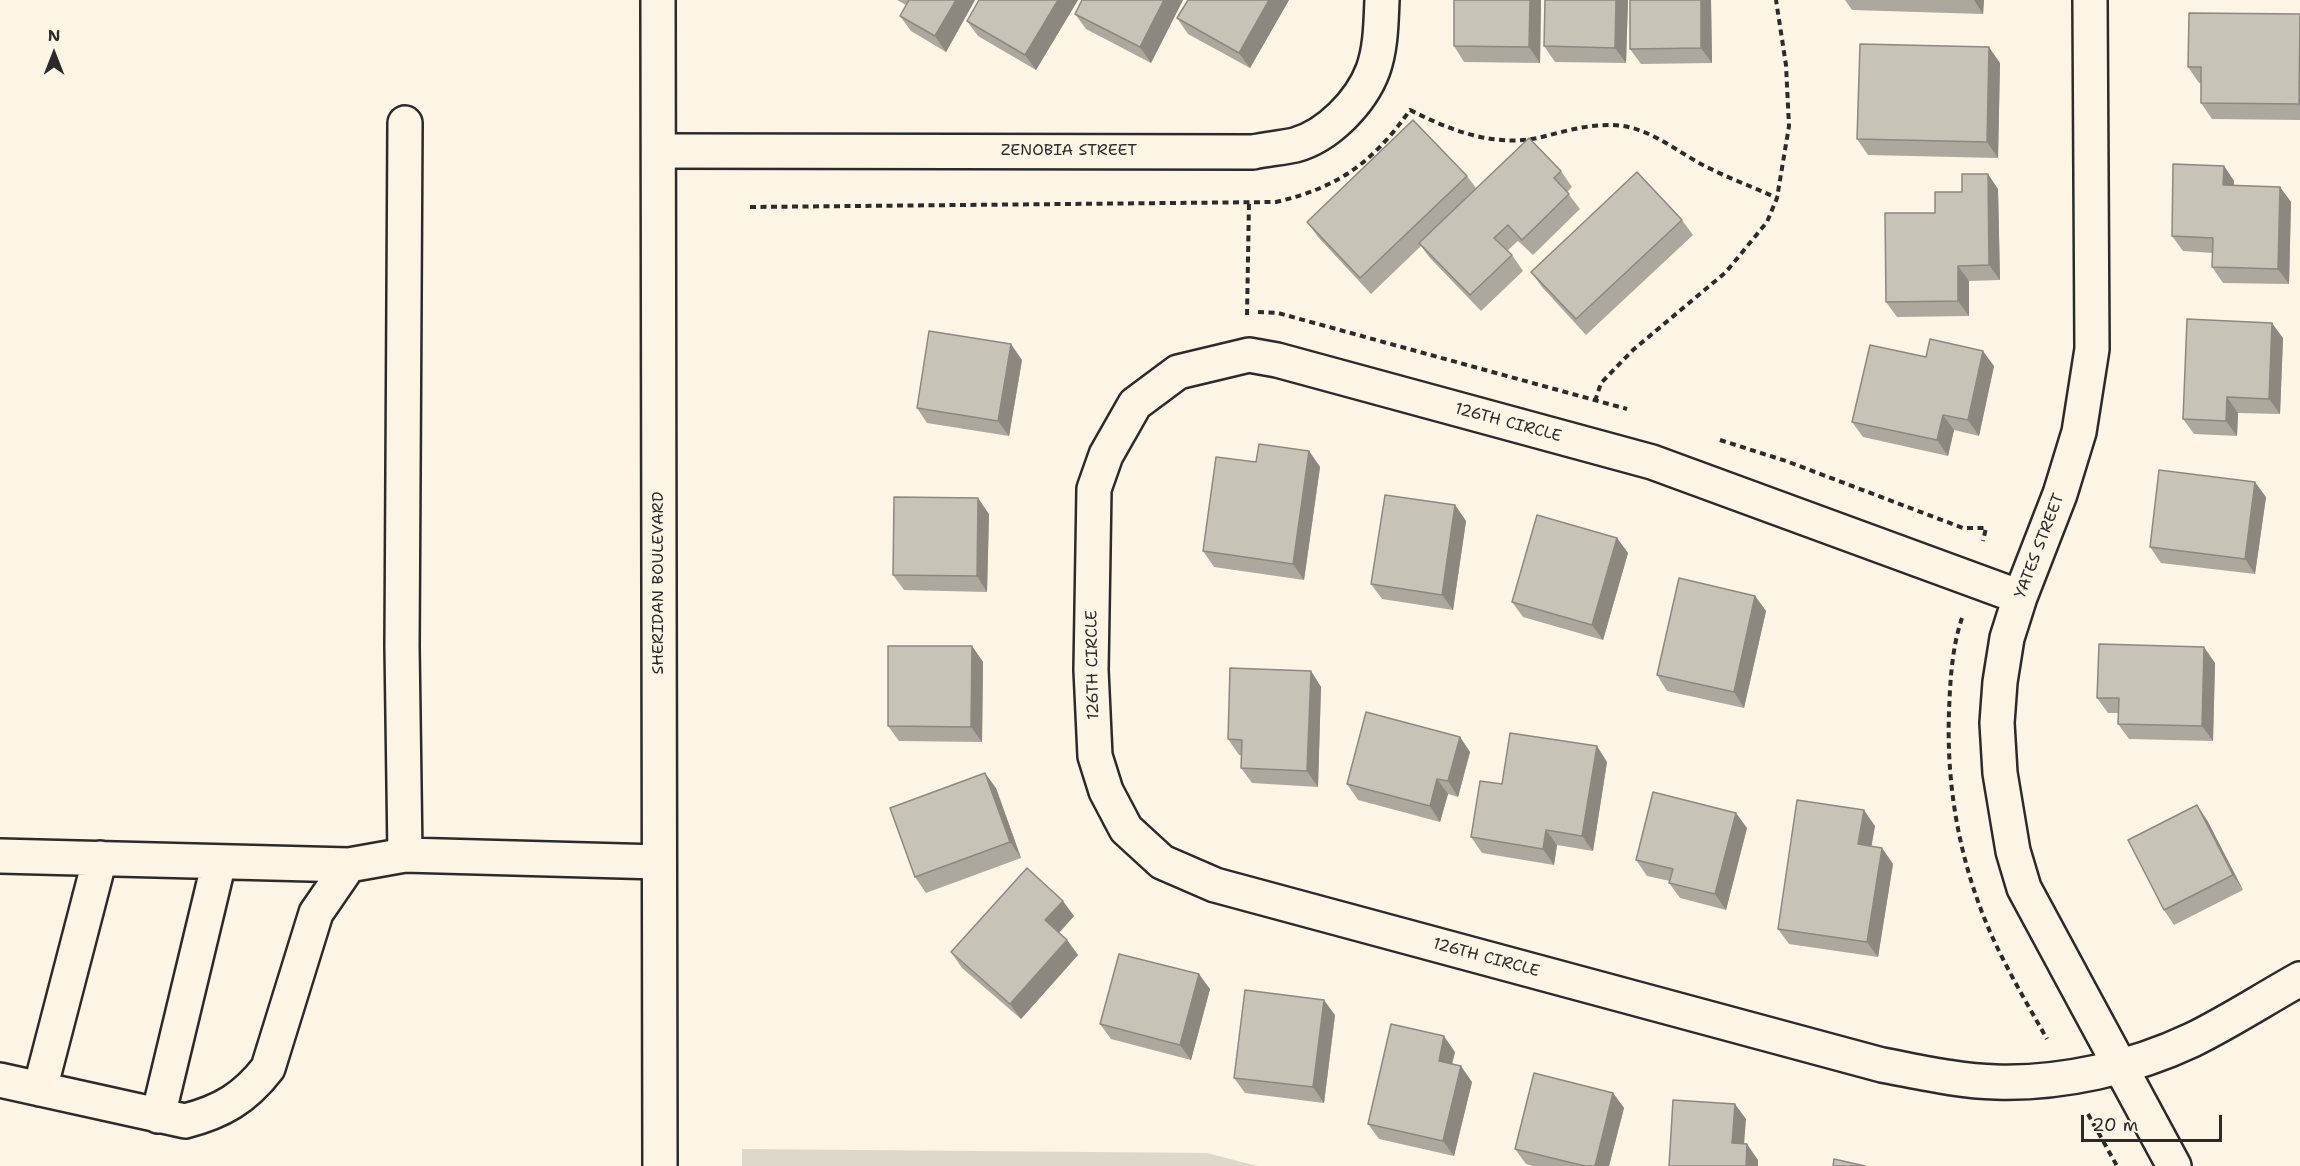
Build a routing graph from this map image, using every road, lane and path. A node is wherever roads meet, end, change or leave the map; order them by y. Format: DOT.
graph roads {
  1 [pos="658,0"];
  2 [pos="1382,0"];
  3 [pos="1776,0"];
  4 [pos="2090,0"];
  5 [pos="1410,110"];
  6 [pos="405,123"];
  7 [pos="660,151"];
  8 [pos="1777,198"];
  9 [pos="1249,201"];
  10 [pos="1247,311"];
  11 [pos="1249,355"];
  12 [pos="1595,399"];
  13 [pos="1629,410"];
  14 [pos="1719,439"];
  15 [pos="1577,442"];
  16 [pos="1974,581"];
  17 [pos="2020,597"];
  18 [pos="405,855"];
  19 [pos="0,856"];
  20 [pos="100,858"];
  21 [pos="219,861"];
  22 [pos="659,861"];
  23 [pos="349,865"];
  24 [pos="2300,979"];
  25 [pos="2118,1067"];
  26 [pos="2067,1077"];
  27 [pos="0,1080"];
  28 [pos="40,1089"];
  29 [pos="158,1116"];
  30 [pos="660,1166"];
  31 [pos="2117,1166"];
  32 [pos="2174,1166"];
  1 -- 7 [label="street, SHERIDAN BOULEVARD"];
  2 -- 7 [label="street, ZENOBIA STREET"];
  3 -- 8 [label="path"];
  4 -- 17 [label="street, YATES STREET"];
  5 -- 8 [label="path"];
  6 -- 18 [label="street"];
  7 -- 22 [label="street, SHERIDAN BOULEVARD"];
  8 -- 12 [label="path"];
  9 -- 10 [label="path"];
  10 -- 11 [label="path"];
  10 -- 12 [label="path"];
  11 -- 15 [label="street, 126TH CIRCLE"];
  11 -- 26 [label="street, 126TH CIRCLE"];
  12 -- 13 [label="path"];
  12 -- 15 [label="path"];
  14 -- 16 [label="path"];
  15 -- 16 [label="street, 126TH CIRCLE"];
  16 -- 17 [label="street, 126TH CIRCLE"];
  16 -- 26 [label="path"];
  17 -- 25 [label="street, YATES STREET"];
  18 -- 22 [label="street"];
  18 -- 23 [label="street"];
  19 -- 20 [label="street"];
  20 -- 21 [label="street"];
  20 -- 28 [label="street"];
  21 -- 23 [label="street"];
  21 -- 29 [label="street"];
  22 -- 30 [label="street, SHERIDAN BOULEVARD"];
  23 -- 29 [label="street"];
  24 -- 25 [label="street, 126TH CIRCLE"];
  25 -- 26 [label="street, 126TH CIRCLE"];
  25 -- 32 [label="street, YATES STREET"];
  26 -- 31 [label="path"];
  27 -- 28 [label="street"];
  28 -- 29 [label="street"];
}
